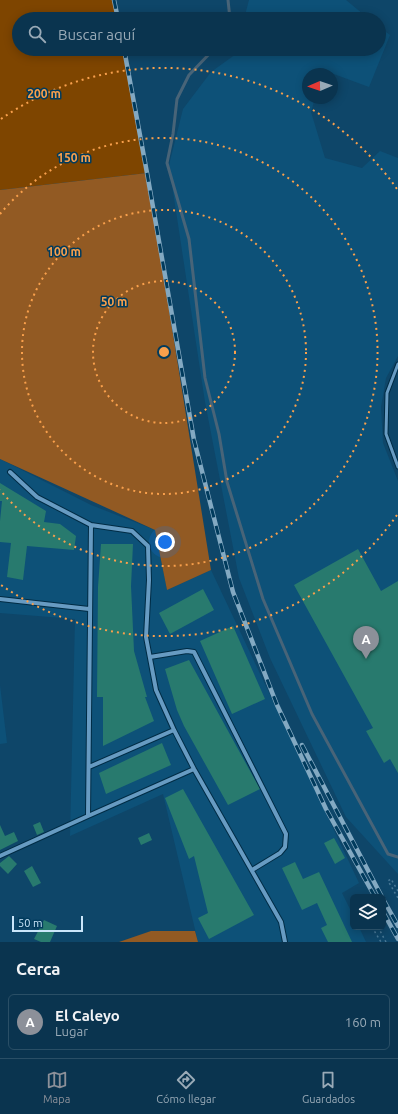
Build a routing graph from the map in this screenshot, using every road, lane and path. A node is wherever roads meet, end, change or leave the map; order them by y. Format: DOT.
graph roads {
  1 [pos="398,364"];
  2 [pos="398,467"];
  3 [pos="10,472"];
  4 [pos="91,525"];
  5 [pos="0,599"];
  6 [pos="89,609"];
  7 [pos="150,657"];
  8 [pos="174,730"];
  9 [pos="89,767"];
  10 [pos="194,769"];
  11 [pos="88,816"];
  12 [pos="0,856"];
  13 [pos="252,870"];
  14 [pos="398,891"];
  15 [pos="398,898"];
  16 [pos="374,930"];
  17 [pos="380,930"];
  18 [pos="284,942"];
  19 [pos="381,942"];
  20 [pos="386,942"];
  1 -- 2 [label="lane"];
  3 -- 4 [label="street"];
  4 -- 6 [label="street"];
  4 -- 7 [label="street"];
  5 -- 6 [label="street"];
  6 -- 9 [label="street"];
  7 -- 8 [label="street"];
  7 -- 13 [label="street"];
  8 -- 9 [label="street"];
  8 -- 10 [label="street"];
  9 -- 11 [label="street"];
  10 -- 11 [label="street"];
  10 -- 13 [label="street"];
  11 -- 12 [label="street"];
  13 -- 18 [label="street"];
  14 -- 15 [label="path"];
  16 -- 19 [label="path"];
  17 -- 20 [label="path"];
}
